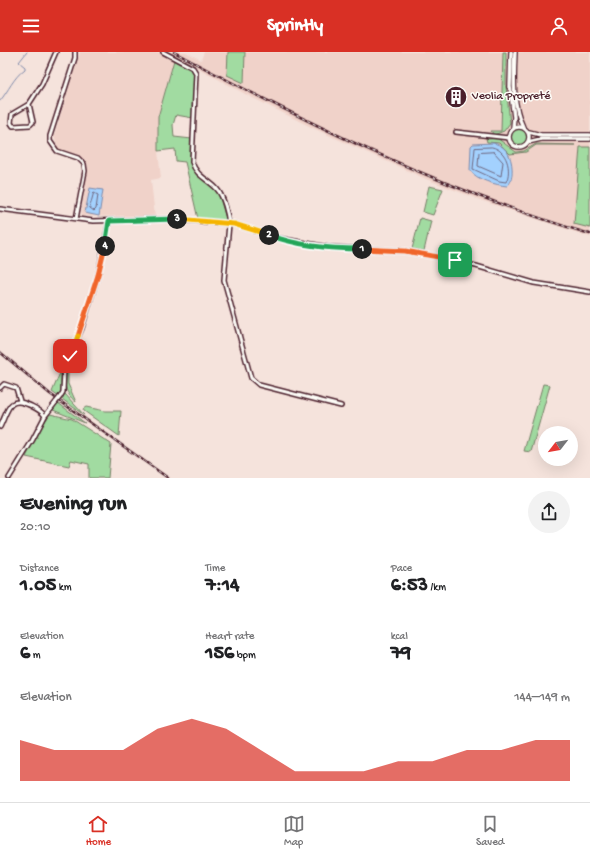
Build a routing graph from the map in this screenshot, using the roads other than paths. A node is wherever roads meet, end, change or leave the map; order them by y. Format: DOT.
graph roads {
  1 [pos="56,52"];
  2 [pos="75,52"];
  3 [pos="163,52"];
  4 [pos="511,52"];
  5 [pos="514,52"];
  6 [pos="29,104"];
  7 [pos="523,127"];
  8 [pos="513,128"];
  9 [pos="456,132"];
  10 [pos="529,132"];
  11 [pos="590,135"];
  12 [pos="509,138"];
  13 [pos="590,139"];
  14 [pos="528,142"];
  15 [pos="0,209"];
  16 [pos="76,218"];
  17 [pos="109,221"];
  18 [pos="229,224"];
  19 [pos="590,292"];
  20 [pos="0,388"];
  21 [pos="20,401"];
  22 [pos="341,406"];
  23 [pos="45,416"];
  24 [pos="0,427"];
  25 [pos="9,478"];
  1 -- 6 [label="street"];
  2 -- 16 [label="street"];
  3 -- 18 [label="street"];
  4 -- 8 [label="street"];
  5 -- 7 [label="street"];
  6 -- 6 [label="street"];
  7 -- 8 [label="street"];
  7 -- 10 [label="street"];
  8 -- 12 [label="street"];
  9 -- 12 [label="street"];
  10 -- 11 [label="street"];
  10 -- 14 [label="street"];
  12 -- 14 [label="street"];
  13 -- 14 [label="street"];
  15 -- 16 [label="street"];
  16 -- 17 [label="street"];
  17 -- 18 [label="street"];
  17 -- 23 [label="street, bridge"];
  18 -- 19 [label="street"];
  18 -- 22 [label="street"];
  20 -- 21 [label="street"];
  21 -- 23 [label="street"];
  21 -- 24 [label="street"];
  23 -- 25 [label="street"];
}
